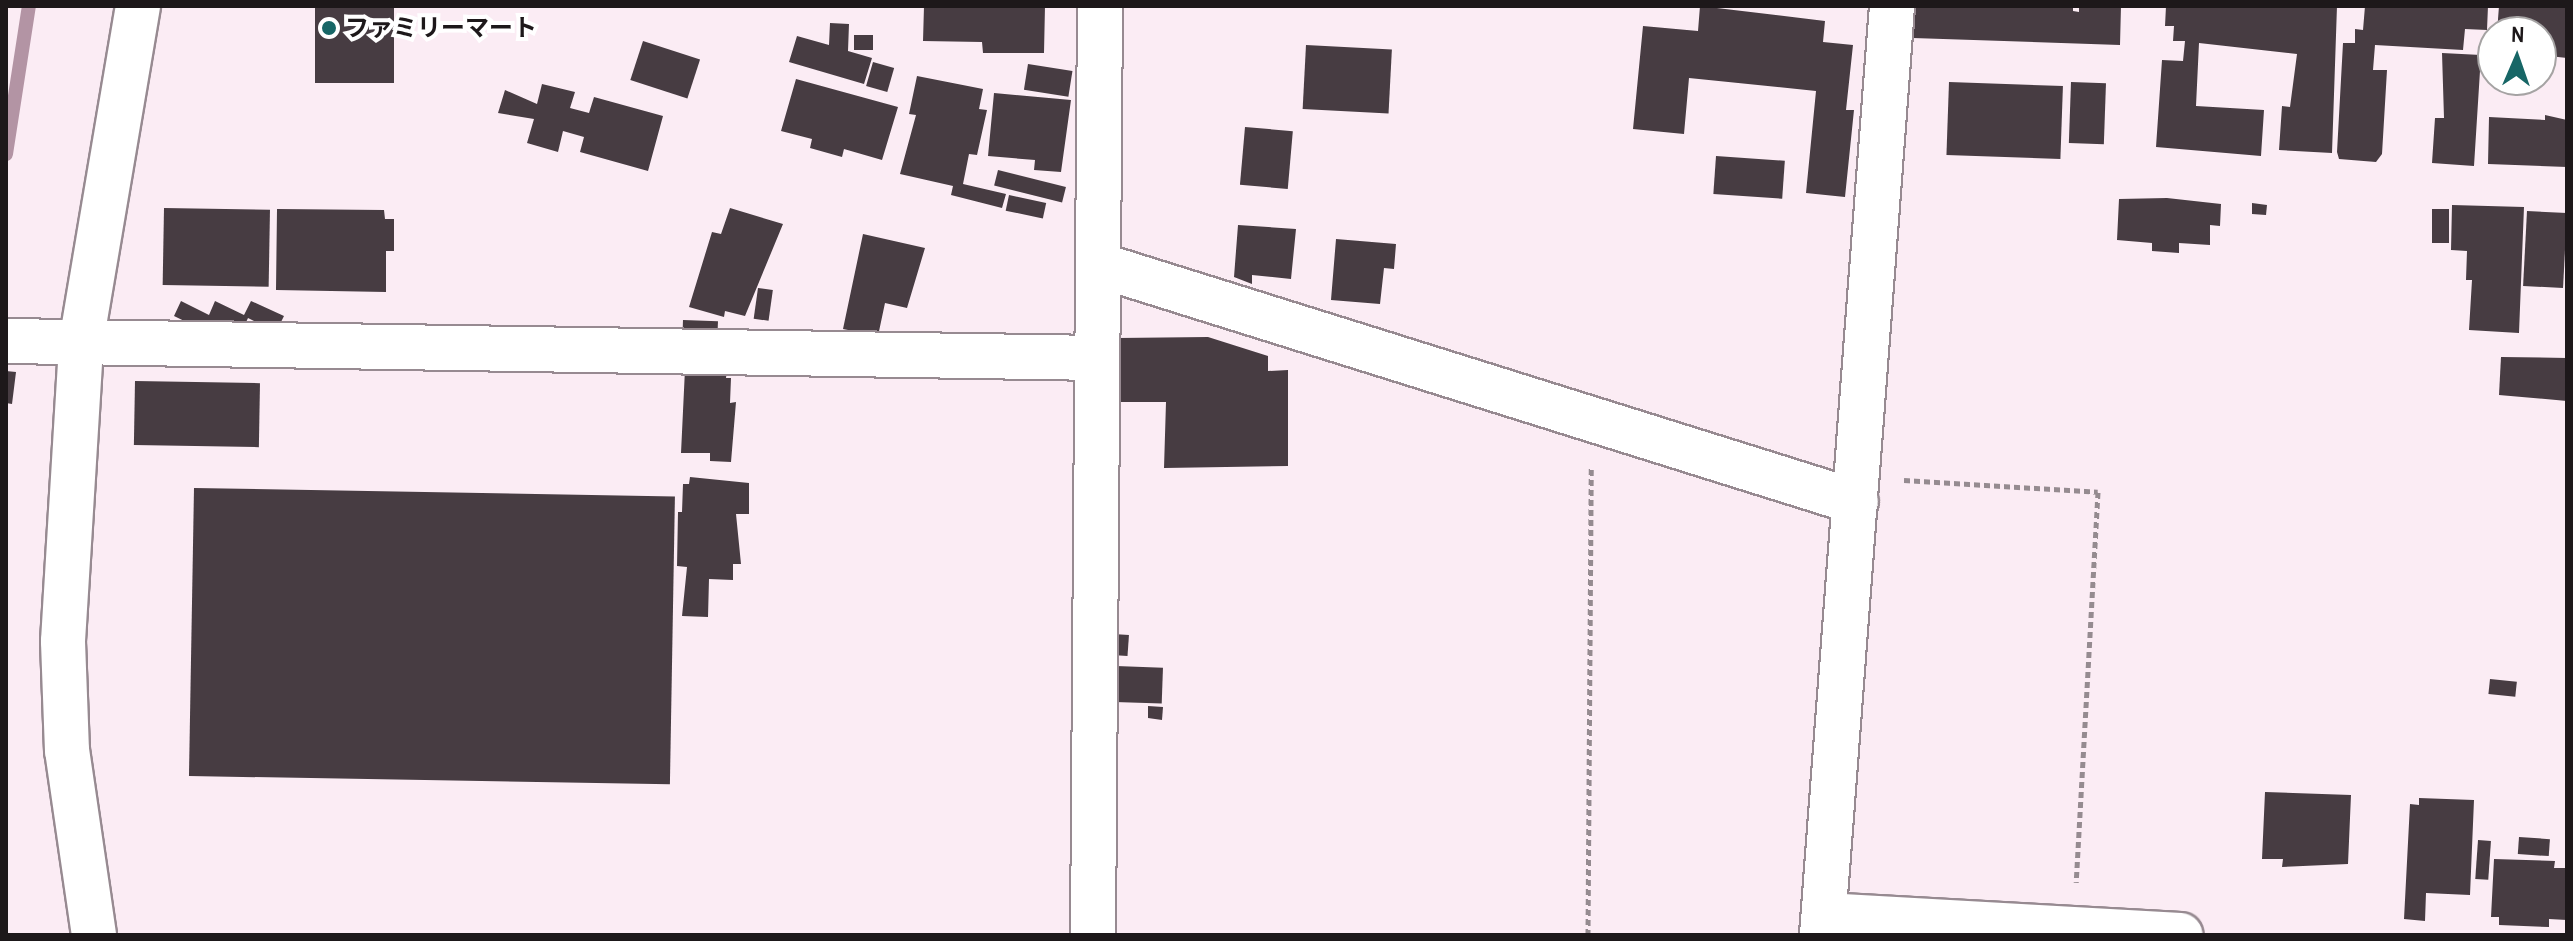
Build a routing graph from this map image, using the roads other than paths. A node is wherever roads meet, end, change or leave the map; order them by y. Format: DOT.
graph roads {
  1 [pos="138,6"];
  2 [pos="1100,6"];
  3 [pos="1892,6"];
  4 [pos="1099,265"];
  5 [pos="43,342"];
  6 [pos="1097,358"];
  7 [pos="1857,490"];
  8 [pos="1823,925"];
  9 [pos="94,935"];
  10 [pos="1093,935"];
  11 [pos="2180,935"];
  1 -- 5 [label="street"];
  2 -- 4 [label="street"];
  3 -- 7 [label="street"];
  4 -- 6 [label="street"];
  4 -- 7 [label="street"];
  5 -- 6 [label="street"];
  5 -- 9 [label="street"];
  6 -- 10 [label="street"];
  7 -- 8 [label="street"];
  8 -- 11 [label="street"];
}
